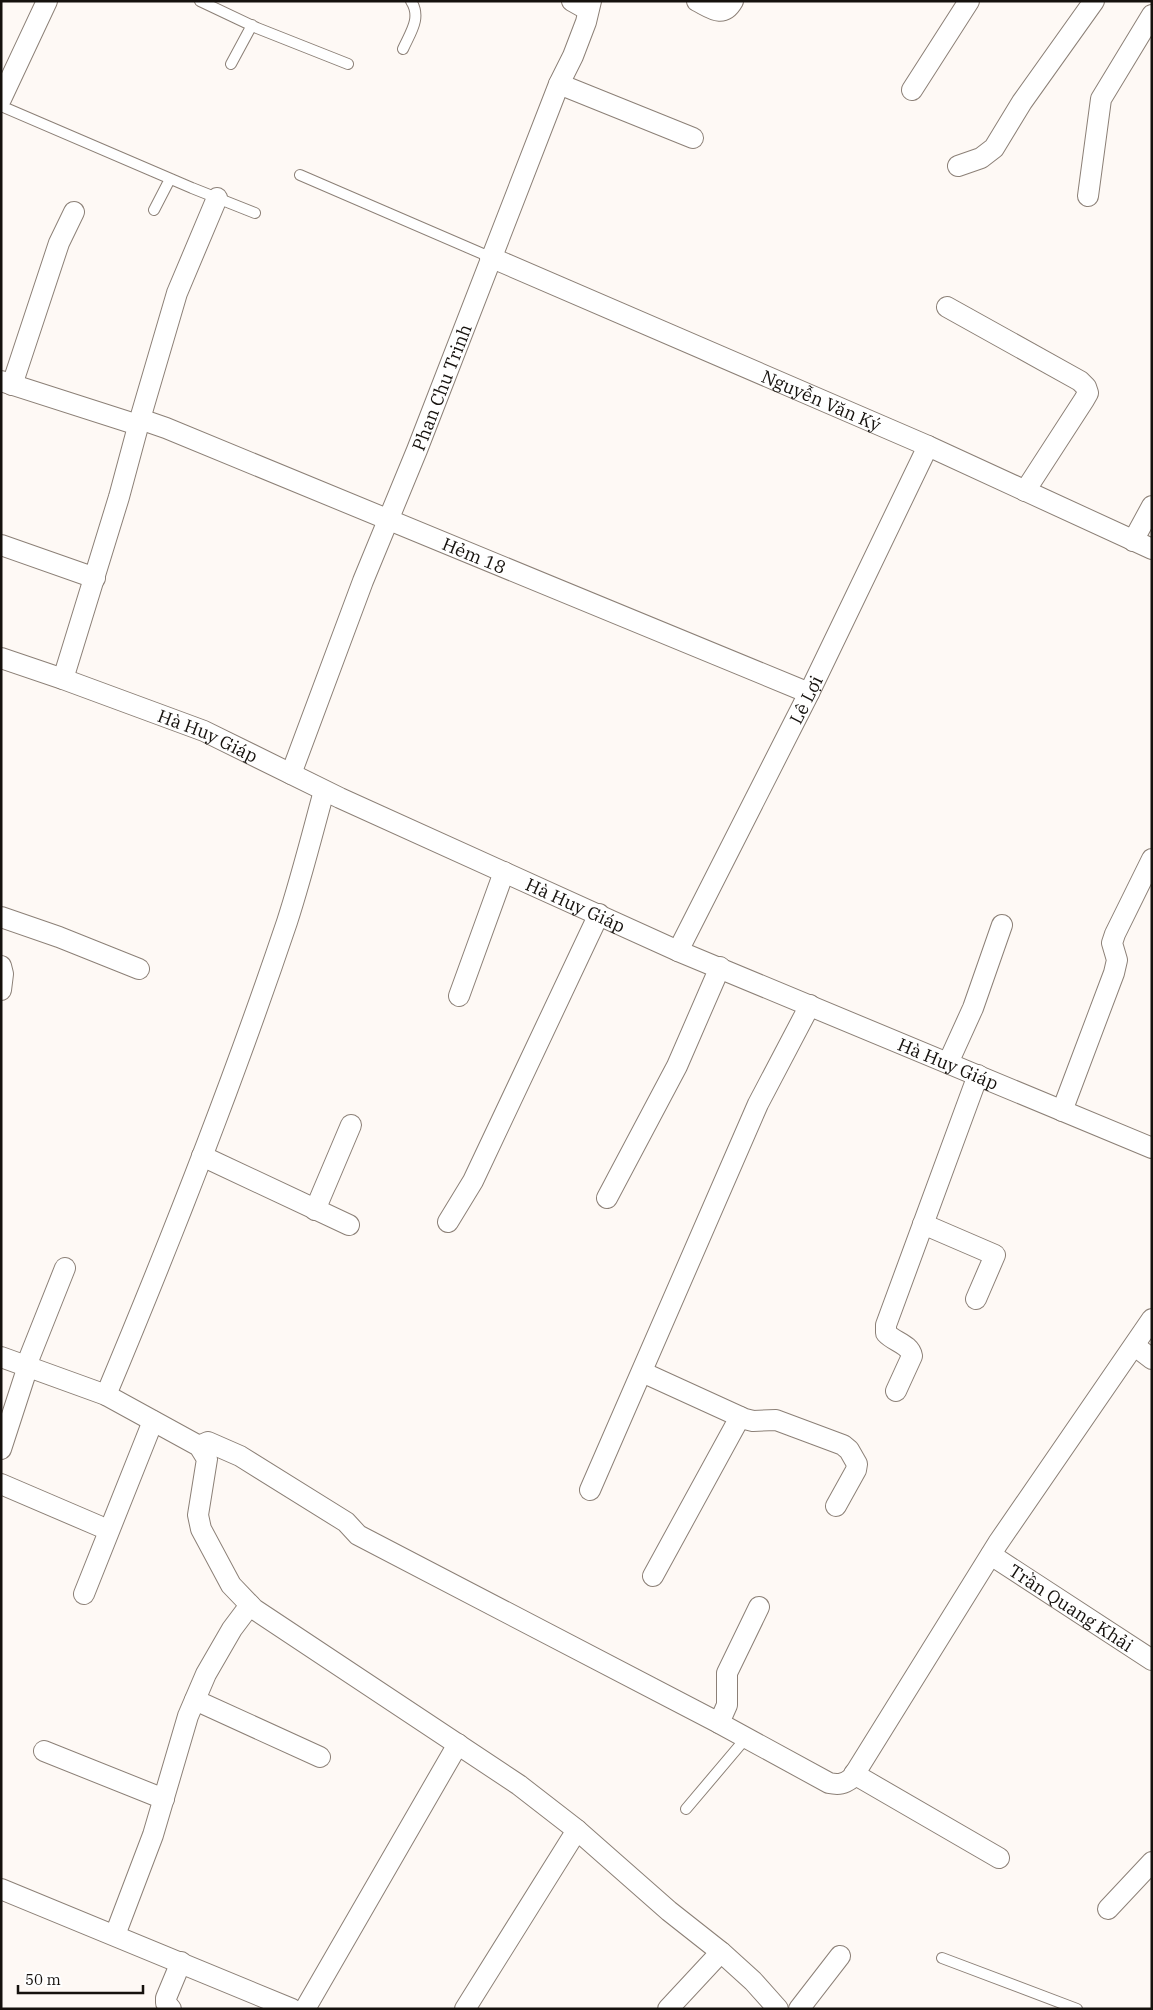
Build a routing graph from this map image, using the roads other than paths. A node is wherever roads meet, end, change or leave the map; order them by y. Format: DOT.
graph roads {
  1 [pos="48,1"];
  2 [pos="200,1"];
  3 [pos="411,1"];
  4 [pos="697,1"];
  5 [pos="733,1"];
  6 [pos="969,1"];
  7 [pos="1094,1"];
  8 [pos="584,4"];
  9 [pos="1152,15"];
  10 [pos="252,25"];
  11 [pos="403,50"];
  12 [pos="231,64"];
  13 [pos="348,64"];
  14 [pos="559,84"];
  15 [pos="912,90"];
  16 [pos="1,99"];
  17 [pos="1,106"];
  18 [pos="693,138"];
  19 [pos="958,166"];
  20 [pos="300,176"];
  21 [pos="170,179"];
  22 [pos="1088,196"];
  23 [pos="217,198"];
  24 [pos="154,210"];
  25 [pos="74,212"];
  26 [pos="255,213"];
  27 [pos="490,257"];
  28 [pos="947,308"];
  29 [pos="6,383"];
  30 [pos="139,422"];
  31 [pos="928,446"];
  32 [pos="1026,491"];
  33 [pos="1152,506"];
  34 [pos="388,519"];
  35 [pos="1133,540"];
  36 [pos="1,545"];
  37 [pos="1152,549"];
  38 [pos="95,578"];
  39 [pos="1,658"];
  40 [pos="63,679"];
  41 [pos="809,692"];
  42 [pos="291,774"];
  43 [pos="324,791"];
  44 [pos="1152,859"];
  45 [pos="504,872"];
  46 [pos="599,914"];
  47 [pos="1,917"];
  48 [pos="1002,924"];
  49 [pos="678,951"];
  50 [pos="1,966"];
  51 [pos="720,967"];
  52 [pos="139,970"];
  53 [pos="1,990"];
  54 [pos="459,996"];
  55 [pos="810,1005"];
  56 [pos="948,1063"];
  57 [pos="978,1075"];
  58 [pos="1062,1111"];
  59 [pos="351,1125"];
  60 [pos="1152,1148"];
  61 [pos="202,1156"];
  62 [pos="607,1198"];
  63 [pos="314,1210"];
  64 [pos="448,1222"];
  65 [pos="923,1224"];
  66 [pos="349,1226"];
  67 [pos="65,1268"];
  68 [pos="976,1299"];
  69 [pos="1152,1319"];
  70 [pos="1134,1346"];
  71 [pos="1,1357"];
  72 [pos="1152,1359"];
  73 [pos="27,1366"];
  74 [pos="642,1372"];
  75 [pos="896,1391"];
  76 [pos="106,1395"];
  77 [pos="740,1417"];
  78 [pos="153,1421"];
  79 [pos="199,1446"];
  80 [pos="1,1449"];
  81 [pos="1,1484"];
  82 [pos="590,1490"];
  83 [pos="836,1506"];
  84 [pos="105,1525"];
  85 [pos="991,1555"];
  86 [pos="653,1576"];
  87 [pos="84,1594"];
  88 [pos="250,1605"];
  89 [pos="759,1607"];
  90 [pos="1152,1660"];
  91 [pos="195,1700"];
  92 [pos="719,1723"];
  93 [pos="746,1738"];
  94 [pos="458,1744"];
  95 [pos="44,1751"];
  96 [pos="320,1757"];
  97 [pos="854,1774"];
  98 [pos="164,1798"];
  99 [pos="686,1809"];
  100 [pos="576,1830"];
  101 [pos="1000,1858"];
  102 [pos="1152,1862"];
  103 [pos="1,1889"];
  104 [pos="1108,1909"];
  105 [pos="115,1935"];
  106 [pos="721,1952"];
  107 [pos="840,1956"];
  108 [pos="942,1958"];
  109 [pos="181,1962"];
  110 [pos="171,2009"];
  111 [pos="292,2009"];
  112 [pos="304,2009"];
  113 [pos="466,2009"];
  114 [pos="668,2009"];
  115 [pos="778,2009"];
  116 [pos="799,2009"];
  117 [pos="1077,2009"];
  1 -- 16 [label="street"];
  2 -- 10 [label="lane"];
  3 -- 11 [label="lane"];
  4 -- 5 [label="street"];
  6 -- 15 [label="street"];
  7 -- 19 [label="street"];
  8 -- 14 [label="street, Phan Chu Trinh"];
  9 -- 22 [label="street"];
  10 -- 12 [label="lane"];
  10 -- 13 [label="lane"];
  14 -- 18 [label="street"];
  14 -- 27 [label="street, Phan Chu Trinh"];
  17 -- 21 [label="lane"];
  20 -- 27 [label="lane"];
  21 -- 23 [label="lane"];
  21 -- 24 [label="lane"];
  23 -- 26 [label="lane"];
  23 -- 30 [label="street"];
  25 -- 29 [label="street"];
  27 -- 31 [label="street, Nguyễn Văn Ký"];
  27 -- 34 [label="street, Phan Chu Trinh"];
  28 -- 32 [label="street"];
  29 -- 30 [label="street, Hẻm 18"];
  30 -- 34 [label="street, Hẻm 18"];
  30 -- 38 [label="street"];
  31 -- 32 [label="street, Nguyễn Văn Ký"];
  31 -- 41 [label="street, Lê Lợi"];
  32 -- 35 [label="street, Nguyễn Văn Ký"];
  33 -- 35 [label="street"];
  34 -- 41 [label="street, Hẻm 18"];
  34 -- 42 [label="street, Phan Chu Trinh"];
  35 -- 37 [label="street, Nguyễn Văn Ký"];
  36 -- 38 [label="street"];
  38 -- 40 [label="street"];
  39 -- 40 [label="street, Hà Huy Giáp"];
  40 -- 42 [label="street, Hà Huy Giáp"];
  41 -- 49 [label="street, Lê Lợi"];
  42 -- 43 [label="street, Hà Huy Giáp"];
  43 -- 45 [label="street, Hà Huy Giáp"];
  43 -- 61 [label="street"];
  44 -- 58 [label="street"];
  45 -- 46 [label="street, Hà Huy Giáp"];
  45 -- 54 [label="street"];
  46 -- 49 [label="street, Hà Huy Giáp"];
  46 -- 64 [label="street"];
  47 -- 52 [label="street"];
  48 -- 56 [label="street"];
  49 -- 51 [label="street, Hà Huy Giáp"];
  50 -- 53 [label="street"];
  51 -- 55 [label="street, Hà Huy Giáp"];
  51 -- 62 [label="street"];
  55 -- 56 [label="street, Hà Huy Giáp"];
  55 -- 74 [label="street"];
  56 -- 57 [label="street, Hà Huy Giáp"];
  57 -- 58 [label="street, Hà Huy Giáp"];
  57 -- 65 [label="street"];
  58 -- 60 [label="street, Hà Huy Giáp"];
  59 -- 63 [label="street"];
  61 -- 63 [label="street"];
  61 -- 76 [label="street"];
  63 -- 66 [label="street"];
  65 -- 68 [label="street"];
  65 -- 75 [label="street"];
  67 -- 73 [label="street"];
  69 -- 70 [label="street"];
  70 -- 72 [label="street"];
  70 -- 85 [label="street"];
  71 -- 73 [label="street"];
  73 -- 76 [label="street"];
  73 -- 80 [label="street"];
  74 -- 77 [label="street"];
  74 -- 82 [label="street"];
  76 -- 78 [label="street"];
  77 -- 83 [label="street"];
  77 -- 86 [label="street"];
  78 -- 79 [label="street"];
  78 -- 84 [label="street"];
  79 -- 88 [label="street"];
  79 -- 92 [label="street"];
  81 -- 84 [label="street"];
  84 -- 87 [label="street"];
  85 -- 90 [label="street, Trần Quang Khải"];
  85 -- 97 [label="street"];
  88 -- 91 [label="street"];
  88 -- 94 [label="street"];
  89 -- 92 [label="street"];
  91 -- 96 [label="street"];
  91 -- 98 [label="street"];
  92 -- 93 [label="street"];
  93 -- 97 [label="street"];
  93 -- 99 [label="lane"];
  94 -- 100 [label="street"];
  94 -- 112 [label="street"];
  95 -- 98 [label="street"];
  97 -- 101 [label="street"];
  98 -- 105 [label="street"];
  100 -- 106 [label="street"];
  100 -- 113 [label="street"];
  102 -- 104 [label="street"];
  103 -- 105 [label="street"];
  105 -- 109 [label="street"];
  106 -- 114 [label="street"];
  106 -- 115 [label="street"];
  107 -- 116 [label="street"];
  108 -- 117 [label="lane"];
  109 -- 110 [label="street"];
  109 -- 111 [label="street"];
}
